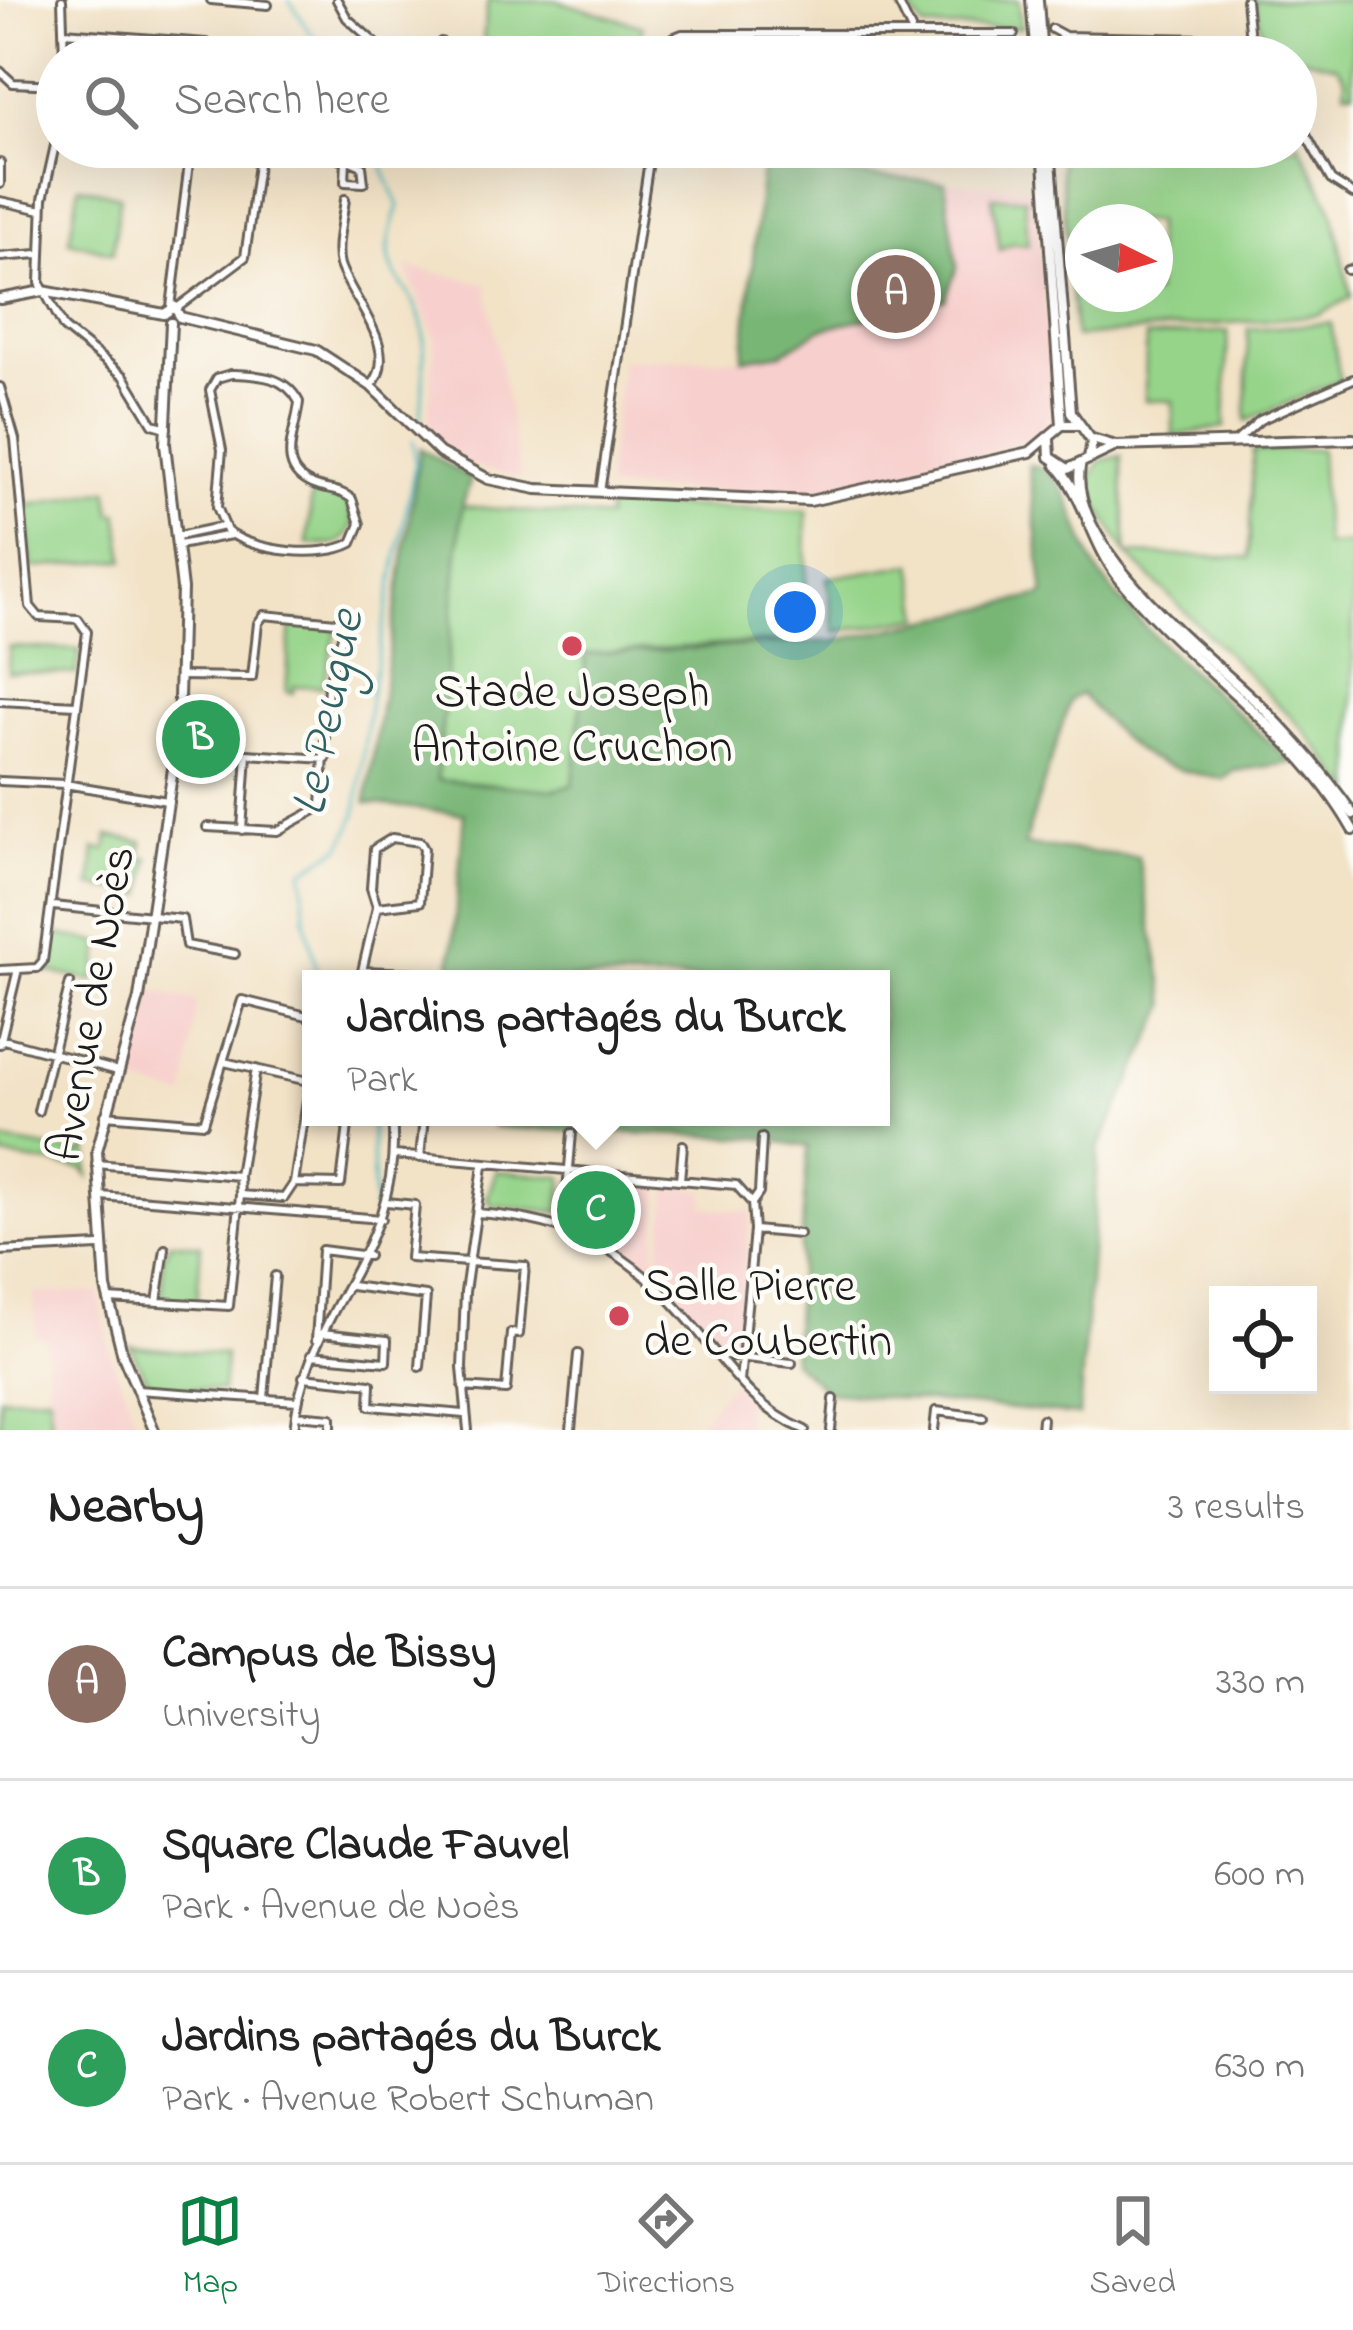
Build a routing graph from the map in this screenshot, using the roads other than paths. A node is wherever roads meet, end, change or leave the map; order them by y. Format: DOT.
graph roads {
  1 [pos="62,0"];
  2 [pos="211,0"];
  3 [pos="337,0"];
  4 [pos="897,0"];
  5 [pos="1035,0"];
  6 [pos="1246,0"];
  7 [pos="268,4"];
  8 [pos="1052,29"];
  9 [pos="912,30"];
  10 [pos="64,32"];
  11 [pos="1014,34"];
  12 [pos="64,36"];
  13 [pos="116,36"];
  14 [pos="367,36"];
  15 [pos="677,36"];
  16 [pos="1038,36"];
  17 [pos="1065,36"];
  18 [pos="1250,36"];
  19 [pos="0,71"];
  20 [pos="9,79"];
  21 [pos="36,83"];
  22 [pos="0,86"];
  23 [pos="1317,155"];
  24 [pos="0,163"];
  25 [pos="51,168"];
  26 [pos="189,168"];
  27 [pos="257,168"];
  28 [pos="346,168"];
  29 [pos="360,168"];
  30 [pos="648,168"];
  31 [pos="1047,168"];
  32 [pos="1048,168"];
  33 [pos="0,184"];
  34 [pos="1353,194"];
  35 [pos="345,199"];
  36 [pos="0,201"];
  37 [pos="42,210"];
  38 [pos="39,254"];
  39 [pos="0,257"];
  40 [pos="44,291"];
  41 [pos="0,299"];
  42 [pos="173,314"];
  43 [pos="1353,379"];
  44 [pos="371,386"];
  45 [pos="0,387"];
  46 [pos="1061,425"];
  47 [pos="1079,425"];
  48 [pos="167,428"];
  49 [pos="1049,438"];
  50 [pos="1091,438"];
  51 [pos="1353,439"];
  52 [pos="1234,443"];
  53 [pos="1116,446"];
  54 [pos="1030,452"];
  55 [pos="1089,459"];
  56 [pos="1053,461"];
  57 [pos="1080,467"];
  58 [pos="599,495"];
  59 [pos="224,526"];
  60 [pos="231,535"];
  61 [pos="178,541"];
  62 [pos="180,676"];
  63 [pos="0,701"];
  64 [pos="76,705"];
  65 [pos="326,759"];
  66 [pos="0,781"];
  67 [pos="64,784"];
  68 [pos="166,801"];
  69 [pos="1353,814"];
  70 [pos="206,827"];
  71 [pos="242,830"];
  72 [pos="1353,830"];
  73 [pos="53,906"];
  74 [pos="377,907"];
  75 [pos="149,917"];
  76 [pos="235,954"];
  77 [pos="18,969"];
  78 [pos="0,970"];
  79 [pos="364,970"];
  80 [pos="70,983"];
  81 [pos="302,1015"];
  82 [pos="0,1041"];
  83 [pos="52,1053"];
  84 [pos="224,1062"];
  85 [pos="256,1069"];
  86 [pos="118,1071"];
  87 [pos="302,1079"];
  88 [pos="38,1111"];
  89 [pos="104,1114"];
  90 [pos="303,1126"];
  91 [pos="348,1126"];
  92 [pos="393,1126"];
  93 [pos="423,1126"];
  94 [pos="572,1132"];
  95 [pos="762,1138"];
  96 [pos="683,1145"];
  97 [pos="395,1155"];
  98 [pos="420,1158"];
  99 [pos="96,1164"];
  100 [pos="483,1164"];
  101 [pos="568,1171"];
  102 [pos="239,1176"];
  103 [pos="680,1180"];
  104 [pos="294,1183"];
  105 [pos="240,1195"];
  106 [pos="97,1196"];
  107 [pos="387,1202"];
  108 [pos="752,1203"];
  109 [pos="239,1207"];
  110 [pos="477,1213"];
  111 [pos="381,1219"];
  112 [pos="564,1226"];
  113 [pos="754,1230"];
  114 [pos="800,1234"];
  115 [pos="100,1246"];
  116 [pos="165,1249"];
  117 [pos="0,1251"];
  118 [pos="368,1256"];
  119 [pos="468,1262"];
  120 [pos="275,1276"];
  121 [pos="351,1286"];
  122 [pos="108,1299"];
  123 [pos="157,1302"];
  124 [pos="322,1333"];
  125 [pos="316,1344"];
  126 [pos="578,1354"];
  127 [pos="742,1354"];
  128 [pos="311,1355"];
  129 [pos="718,1355"];
  130 [pos="792,1364"];
  131 [pos="420,1367"];
  132 [pos="303,1377"];
  133 [pos="740,1382"];
  134 [pos="463,1387"];
  135 [pos="137,1390"];
  136 [pos="264,1398"];
  137 [pos="833,1399"];
  138 [pos="297,1401"];
  139 [pos="464,1414"];
  140 [pos="296,1415"];
  141 [pos="983,1417"];
  142 [pos="1042,1419"];
  143 [pos="154,1430"];
  144 [pos="294,1430"];
  145 [pos="331,1430"];
  146 [pos="468,1430"];
  147 [pos="571,1430"];
  148 [pos="805,1430"];
  149 [pos="831,1430"];
  150 [pos="934,1430"];
  151 [pos="1041,1430"];
  1 -- 10 [label="street"];
  2 -- 7 [label="street"];
  3 -- 14 [label="street"];
  4 -- 9 [label="street"];
  5 -- 16 [label="main road"];
  6 -- 18 [label="street"];
  8 -- 17 [label="street"];
  9 -- 11 [label="street"];
  9 -- 15 [label="street"];
  10 -- 12 [label="street"];
  10 -- 13 [label="street"];
  19 -- 20 [label="street"];
  20 -- 21 [label="street"];
  20 -- 22 [label="street"];
  23 -- 34 [label="street"];
  24 -- 33 [label="street"];
  25 -- 37 [label="street"];
  26 -- 42 [label="street"];
  27 -- 42 [label="street"];
  28 -- 29 [label="street"];
  30 -- 58 [label="street"];
  31 -- 46 [label="main road"];
  32 -- 47 [label="main road"];
  35 -- 44 [label="street"];
  36 -- 37 [label="street"];
  37 -- 38 [label="street"];
  38 -- 39 [label="street"];
  38 -- 40 [label="street"];
  40 -- 41 [label="main road"];
  40 -- 42 [label="main road"];
  40 -- 48 [label="street"];
  42 -- 44 [label="main road"];
  42 -- 48 [label="main road, Avenue de Noès"];
  43 -- 52 [label="street"];
  44 -- 58 [label="main road"];
  45 -- 64 [label="street"];
  46 -- 47 [label="main road"];
  46 -- 49 [label="main road"];
  47 -- 50 [label="main road"];
  48 -- 61 [label="main road, Avenue de Noès"];
  49 -- 54 [label="main road"];
  49 -- 56 [label="main road"];
  50 -- 53 [label="main road"];
  50 -- 55 [label="main road"];
  51 -- 52 [label="main road"];
  52 -- 53 [label="main road"];
  53 -- 55 [label="main road"];
  54 -- 56 [label="main road"];
  54 -- 58 [label="main road"];
  55 -- 57 [label="main road"];
  56 -- 57 [label="main road"];
  56 -- 72 [label="main road"];
  57 -- 69 [label="main road"];
  59 -- 60 [label="street"];
  59 -- 60 [label="street"];
  59 -- 61 [label="street"];
  60 -- 61 [label="street"];
  61 -- 62 [label="main road, Avenue de Noès"];
  62 -- 65 [label="street"];
  62 -- 68 [label="main road, Avenue de Noès"];
  63 -- 64 [label="street"];
  64 -- 67 [label="street"];
  65 -- 71 [label="street"];
  65 -- 71 [label="street"];
  66 -- 67 [label="street"];
  67 -- 68 [label="street"];
  67 -- 73 [label="street"];
  68 -- 75 [label="main road, Avenue de Noès"];
  70 -- 71 [label="street"];
  73 -- 75 [label="street"];
  73 -- 77 [label="street"];
  74 -- 74 [label="street"];
  74 -- 79 [label="street"];
  75 -- 76 [label="street"];
  75 -- 86 [label="main road, Avenue de Noès"];
  77 -- 78 [label="street"];
  77 -- 82 [label="street"];
  80 -- 83 [label="street"];
  81 -- 84 [label="street"];
  82 -- 83 [label="street"];
  83 -- 86 [label="street"];
  83 -- 88 [label="street"];
  84 -- 85 [label="street"];
  84 -- 89 [label="street"];
  85 -- 87 [label="street"];
  85 -- 102 [label="street"];
  86 -- 89 [label="main road, Avenue de Noès"];
  89 -- 99 [label="main road, Avenue de Noès"];
  90 -- 104 [label="street"];
  91 -- 104 [label="street"];
  92 -- 97 [label="street"];
  93 -- 98 [label="street"];
  94 -- 101 [label="street"];
  95 -- 108 [label="street"];
  96 -- 103 [label="street"];
  97 -- 98 [label="street"];
  97 -- 107 [label="street"];
  98 -- 100 [label="street"];
  99 -- 102 [label="street"];
  99 -- 106 [label="main road, Avenue de Noès"];
  100 -- 101 [label="street"];
  100 -- 110 [label="street"];
  101 -- 103 [label="street"];
  101 -- 112 [label="street"];
  102 -- 105 [label="street"];
  103 -- 108 [label="street"];
  104 -- 105 [label="street"];
  105 -- 109 [label="street"];
  106 -- 109 [label="street"];
  106 -- 115 [label="main road, Avenue de Noès"];
  107 -- 111 [label="street"];
  107 -- 119 [label="street"];
  108 -- 113 [label="street"];
  109 -- 111 [label="street"];
  109 -- 123 [label="street"];
  110 -- 112 [label="street"];
  110 -- 119 [label="street"];
  111 -- 118 [label="street"];
  112 -- 129 [label="street"];
  113 -- 114 [label="street"];
  113 -- 127 [label="street"];
  115 -- 117 [label="street"];
  115 -- 122 [label="main road, Avenue de Noès"];
  116 -- 123 [label="street"];
  118 -- 121 [label="street"];
  118 -- 125 [label="street"];
  119 -- 134 [label="street"];
  119 -- 134 [label="street"];
  120 -- 136 [label="street"];
  121 -- 124 [label="street"];
  121 -- 131 [label="street"];
  122 -- 123 [label="street"];
  122 -- 135 [label="main road, Avenue de Noès"];
  124 -- 125 [label="street"];
  124 -- 128 [label="street"];
  125 -- 128 [label="street"];
  126 -- 147 [label="street"];
  127 -- 129 [label="street"];
  127 -- 130 [label="street"];
  127 -- 133 [label="street"];
  128 -- 132 [label="street"];
  129 -- 133 [label="street"];
  132 -- 138 [label="street"];
  132 -- 139 [label="street"];
  133 -- 148 [label="street"];
  134 -- 139 [label="street"];
  135 -- 136 [label="street"];
  135 -- 143 [label="main road, Avenue de Noès"];
  136 -- 138 [label="street"];
  137 -- 149 [label="street"];
  138 -- 140 [label="street"];
  139 -- 146 [label="street"];
  140 -- 144 [label="street"];
  140 -- 145 [label="street"];
  141 -- 150 [label="street"];
  142 -- 151 [label="street"];
}
